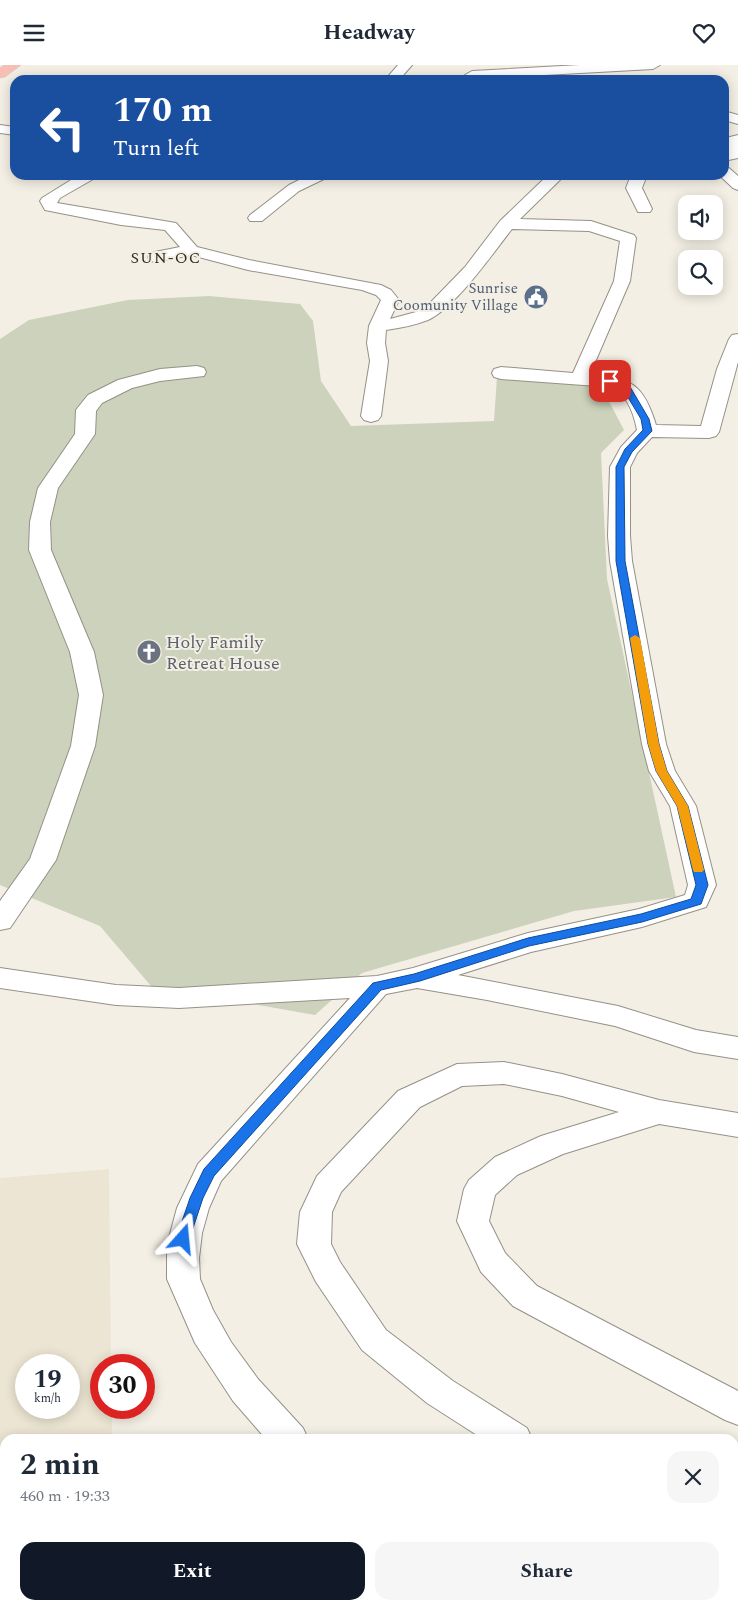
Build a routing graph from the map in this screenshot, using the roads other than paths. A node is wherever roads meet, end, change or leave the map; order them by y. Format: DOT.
graph roads {
  1 [pos="14,65"];
  2 [pos="405,65"];
  3 [pos="652,65"];
  4 [pos="608,68"];
  5 [pos="473,73"];
  6 [pos="0,74"];
  7 [pos="396,75"];
  8 [pos="620,75"];
  9 [pos="738,139"];
  10 [pos="729,156"];
  11 [pos="729,176"];
  12 [pos="81,180"];
  13 [pos="311,180"];
  14 [pos="551,180"];
  15 [pos="637,180"];
  16 [pos="738,185"];
  17 [pos="644,209"];
  18 [pos="256,218"];
  19 [pos="506,224"];
  20 [pos="191,250"];
  21 [pos="156,257"];
  22 [pos="378,326"];
  23 [pos="738,339"];
  24 [pos="197,372"];
  25 [pos="501,373"];
  26 [pos="579,379"];
  27 [pos="371,417"];
  28 [pos="647,431"];
  29 [pos="0,921"];
  30 [pos="0,978"];
  31 [pos="415,978"];
  32 [pos="377,986"];
  33 [pos="738,1048"];
  34 [pos="659,1112"];
  35 [pos="738,1125"];
  36 [pos="738,1409"];
  37 [pos="285,1434"];
  38 [pos="506,1434"];
  1 -- 6 [label="main road"];
  2 -- 7 [label="street"];
  3 -- 4 [label="street"];
  4 -- 5 [label="street"];
  4 -- 8 [label="street"];
  9 -- 10 [label="street"];
  11 -- 16 [label="street"];
  12 -- 20 [label="street"];
  13 -- 18 [label="street"];
  14 -- 19 [label="street"];
  15 -- 17 [label="street"];
  19 -- 22 [label="street"];
  19 -- 26 [label="street"];
  20 -- 21 [label="street"];
  20 -- 22 [label="street"];
  22 -- 27 [label="street"];
  23 -- 28 [label="street"];
  24 -- 29 [label="street"];
  25 -- 26 [label="street"];
  26 -- 28 [label="street"];
  28 -- 31 [label="street"];
  30 -- 32 [label="street"];
  31 -- 32 [label="street"];
  31 -- 33 [label="street"];
  32 -- 37 [label="street"];
  34 -- 35 [label="street"];
  34 -- 36 [label="street"];
  34 -- 38 [label="street"];
}
